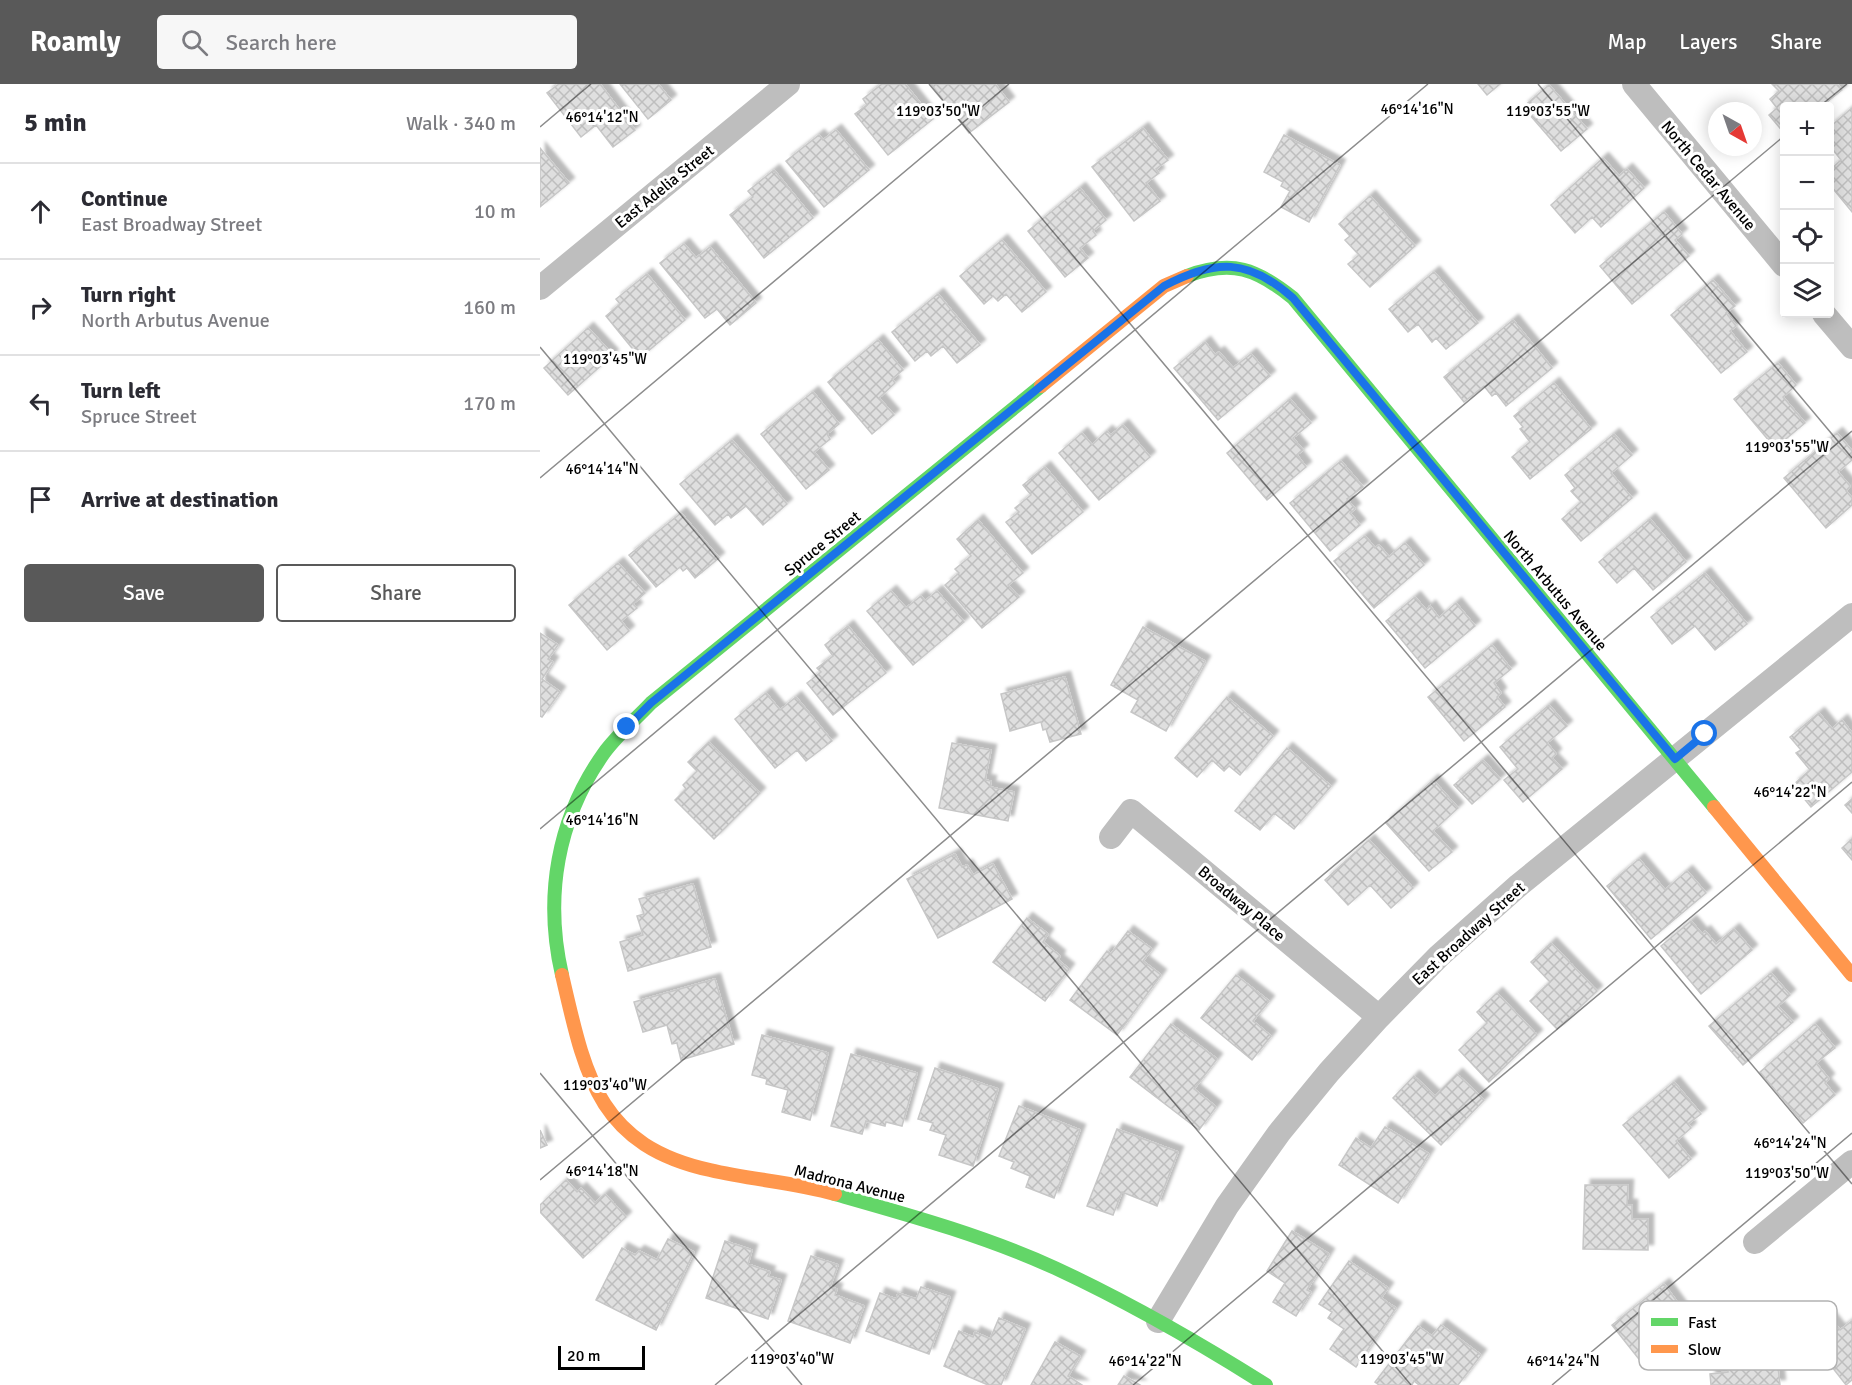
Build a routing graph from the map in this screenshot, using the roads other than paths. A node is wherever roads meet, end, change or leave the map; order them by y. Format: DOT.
graph roads {
  1 [pos="788,84"];
  2 [pos="1634,84"];
  3 [pos="1783,264"];
  4 [pos="1210,266"];
  5 [pos="540,288"];
  6 [pos="1827,318"];
  7 [pos="1852,347"];
  8 [pos="1852,615"];
  9 [pos="1675,759"];
  10 [pos="1111,837"];
  11 [pos="553,918"];
  12 [pos="1852,975"];
  13 [pos="1379,1017"];
  14 [pos="1852,1162"];
  15 [pos="1755,1242"];
  16 [pos="1158,1321"];
  17 [pos="1266,1385"];
  1 -- 5 [label="street, East Adelia Street"];
  2 -- 3 [label="street, North Cedar Avenue"];
  4 -- 9 [label="street, North Arbutus Avenue"];
  4 -- 11 [label="street, Spruce Street"];
  6 -- 7 [label="street"];
  8 -- 9 [label="street, East Broadway Street"];
  9 -- 12 [label="street, North Arbutus Avenue"];
  9 -- 13 [label="street, East Broadway Street"];
  10 -- 13 [label="street, Broadway Place"];
  11 -- 16 [label="street, Madrona Avenue"];
  13 -- 16 [label="street, East Broadway Street"];
  14 -- 15 [label="street"];
  16 -- 17 [label="street, Madrona Avenue"];
}
